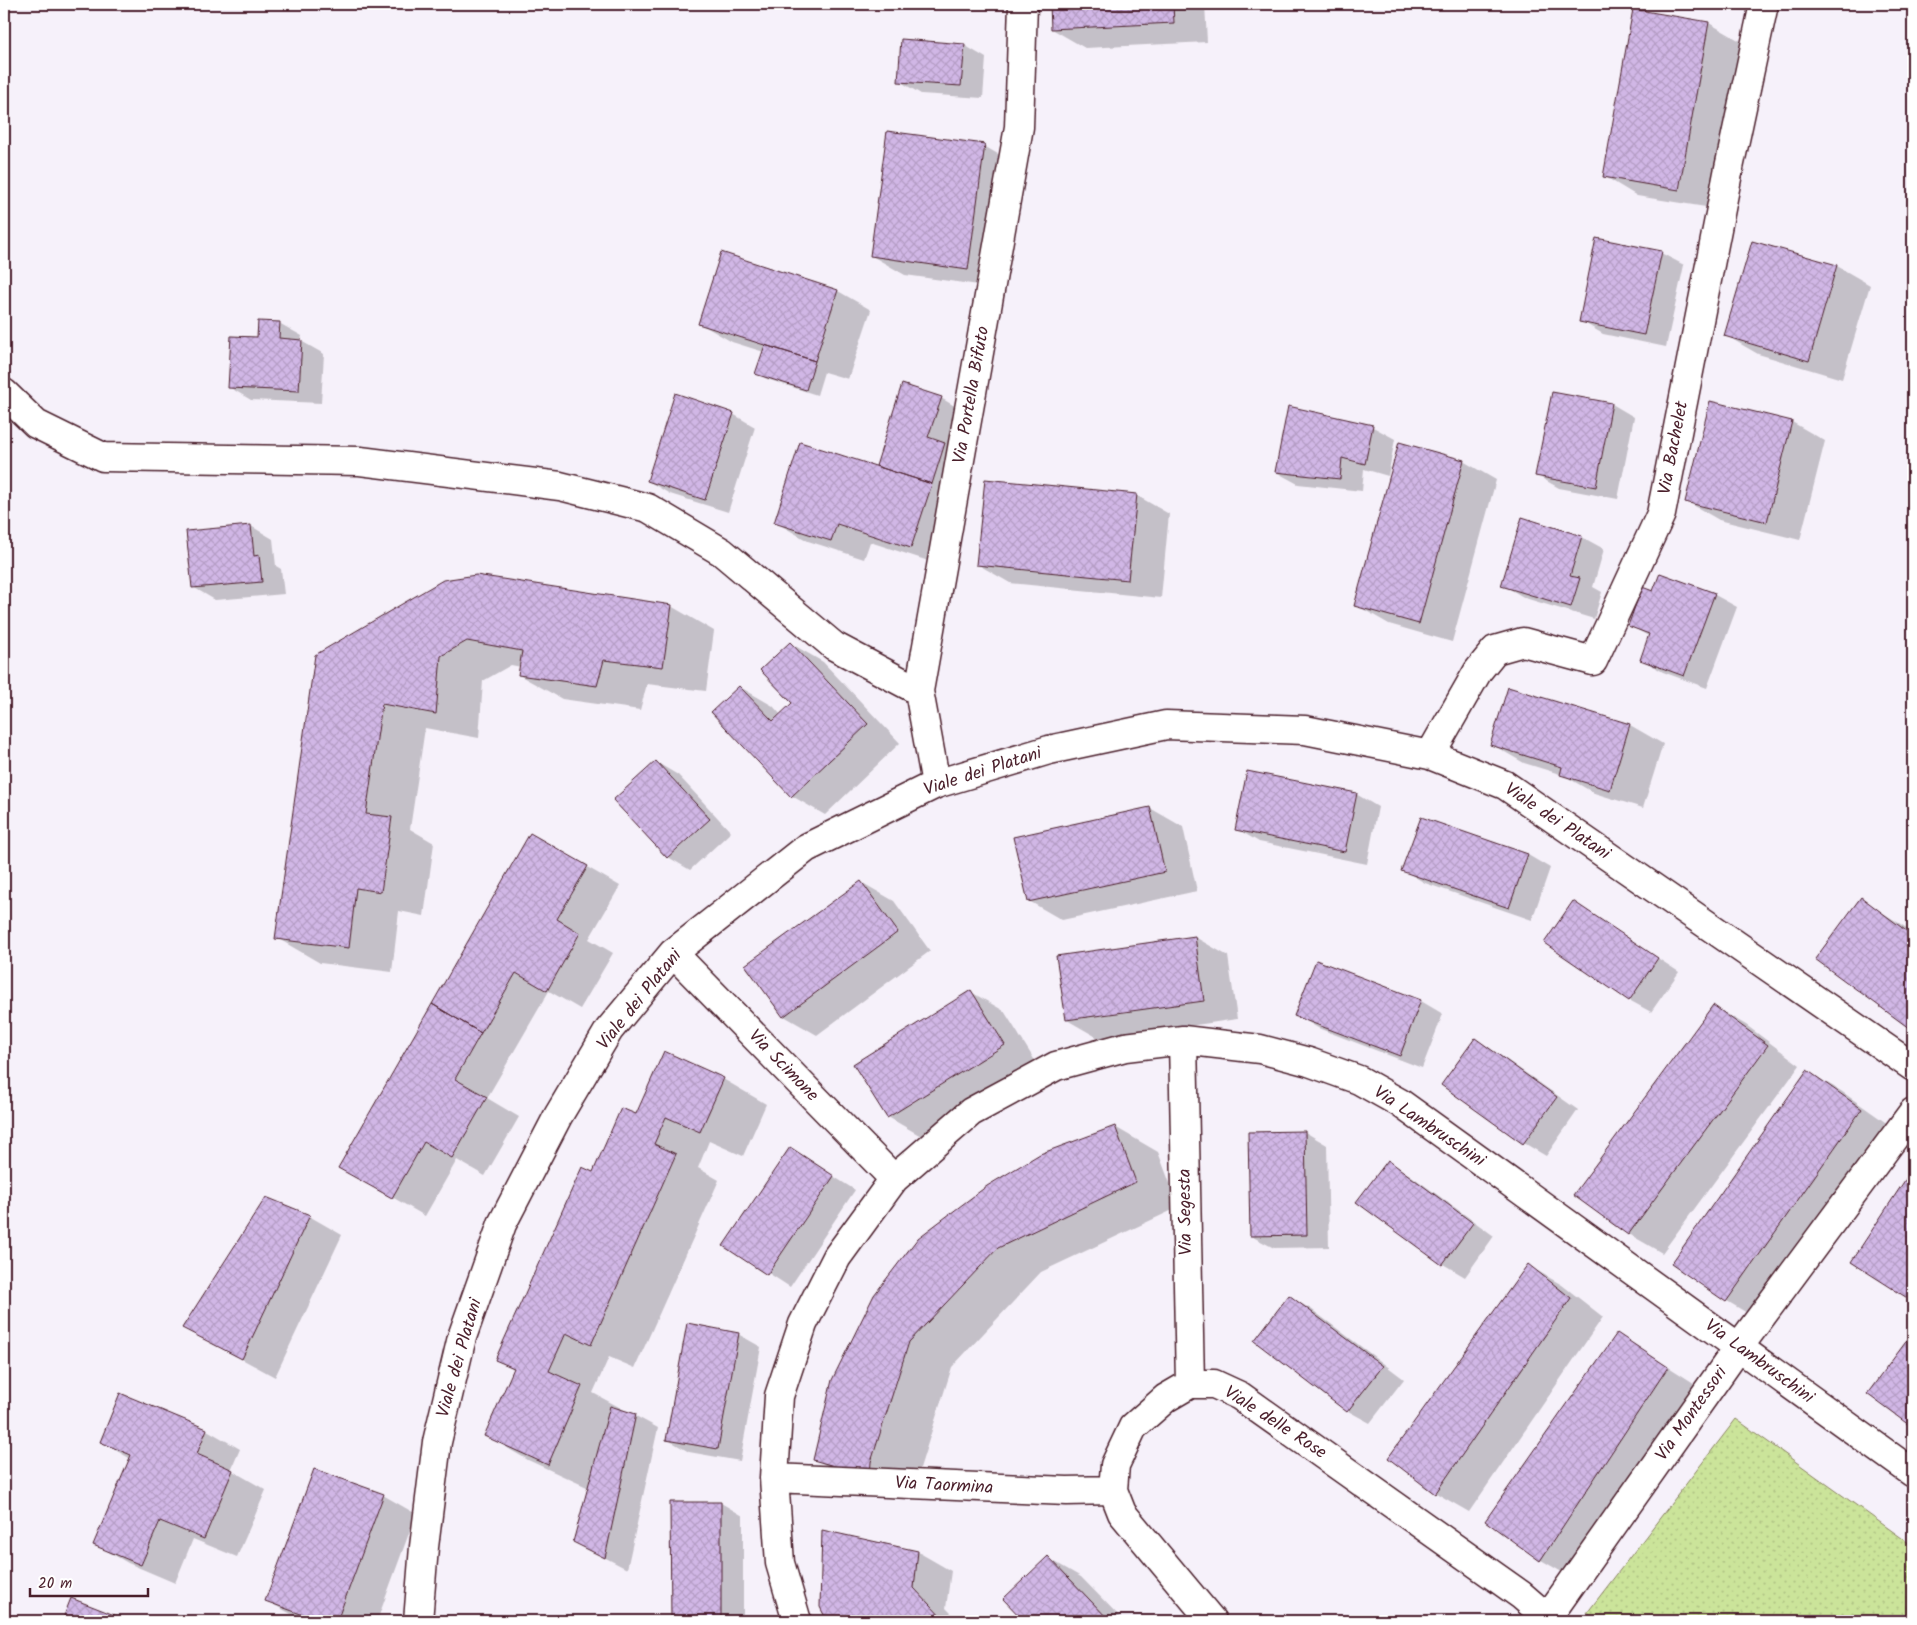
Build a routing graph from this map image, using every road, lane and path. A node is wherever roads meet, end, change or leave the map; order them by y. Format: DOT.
graph roads {
  1 [pos="1022,4"];
  2 [pos="1764,4"];
  3 [pos="4,393"];
  4 [pos="919,691"];
  5 [pos="1430,755"];
  6 [pos="936,784"];
  7 [pos="673,953"];
  8 [pos="1183,1040"];
  9 [pos="1913,1066"];
  10 [pos="1913,1112"];
  11 [pos="894,1179"];
  12 [pos="1738,1348"];
  13 [pos="1190,1384"];
  14 [pos="1913,1473"];
  15 [pos="774,1478"];
  16 [pos="1113,1490"];
  17 [pos="1548,1620"];
  18 [pos="418,1621"];
  19 [pos="797,1621"];
  20 [pos="1211,1621"];
  1 -- 4 [label="street, Via Portella Bifuto"];
  2 -- 5 [label="street, Via Bachelet"];
  3 -- 4 [label="street"];
  4 -- 6 [label="street, Via Portella Bifuto"];
  5 -- 6 [label="street, Viale dei Platani"];
  5 -- 9 [label="street, Viale dei Platani"];
  6 -- 7 [label="street, Viale dei Platani"];
  7 -- 11 [label="street, Via Scimone"];
  7 -- 18 [label="street, Viale dei Platani"];
  8 -- 11 [label="street, Via Lambruschini"];
  8 -- 12 [label="street, Via Lambruschini"];
  8 -- 13 [label="street, Via Segesta"];
  10 -- 12 [label="street, Via Montessori"];
  11 -- 15 [label="street, Via Lambruschini"];
  12 -- 14 [label="street, Via Lambruschini"];
  12 -- 17 [label="street, Via Montessori"];
  13 -- 16 [label="street"];
  13 -- 17 [label="street, Viale delle Rose"];
  15 -- 16 [label="street, Via Taormina"];
  15 -- 19 [label="street, Via Lambruschini"];
  16 -- 20 [label="street"];
}
